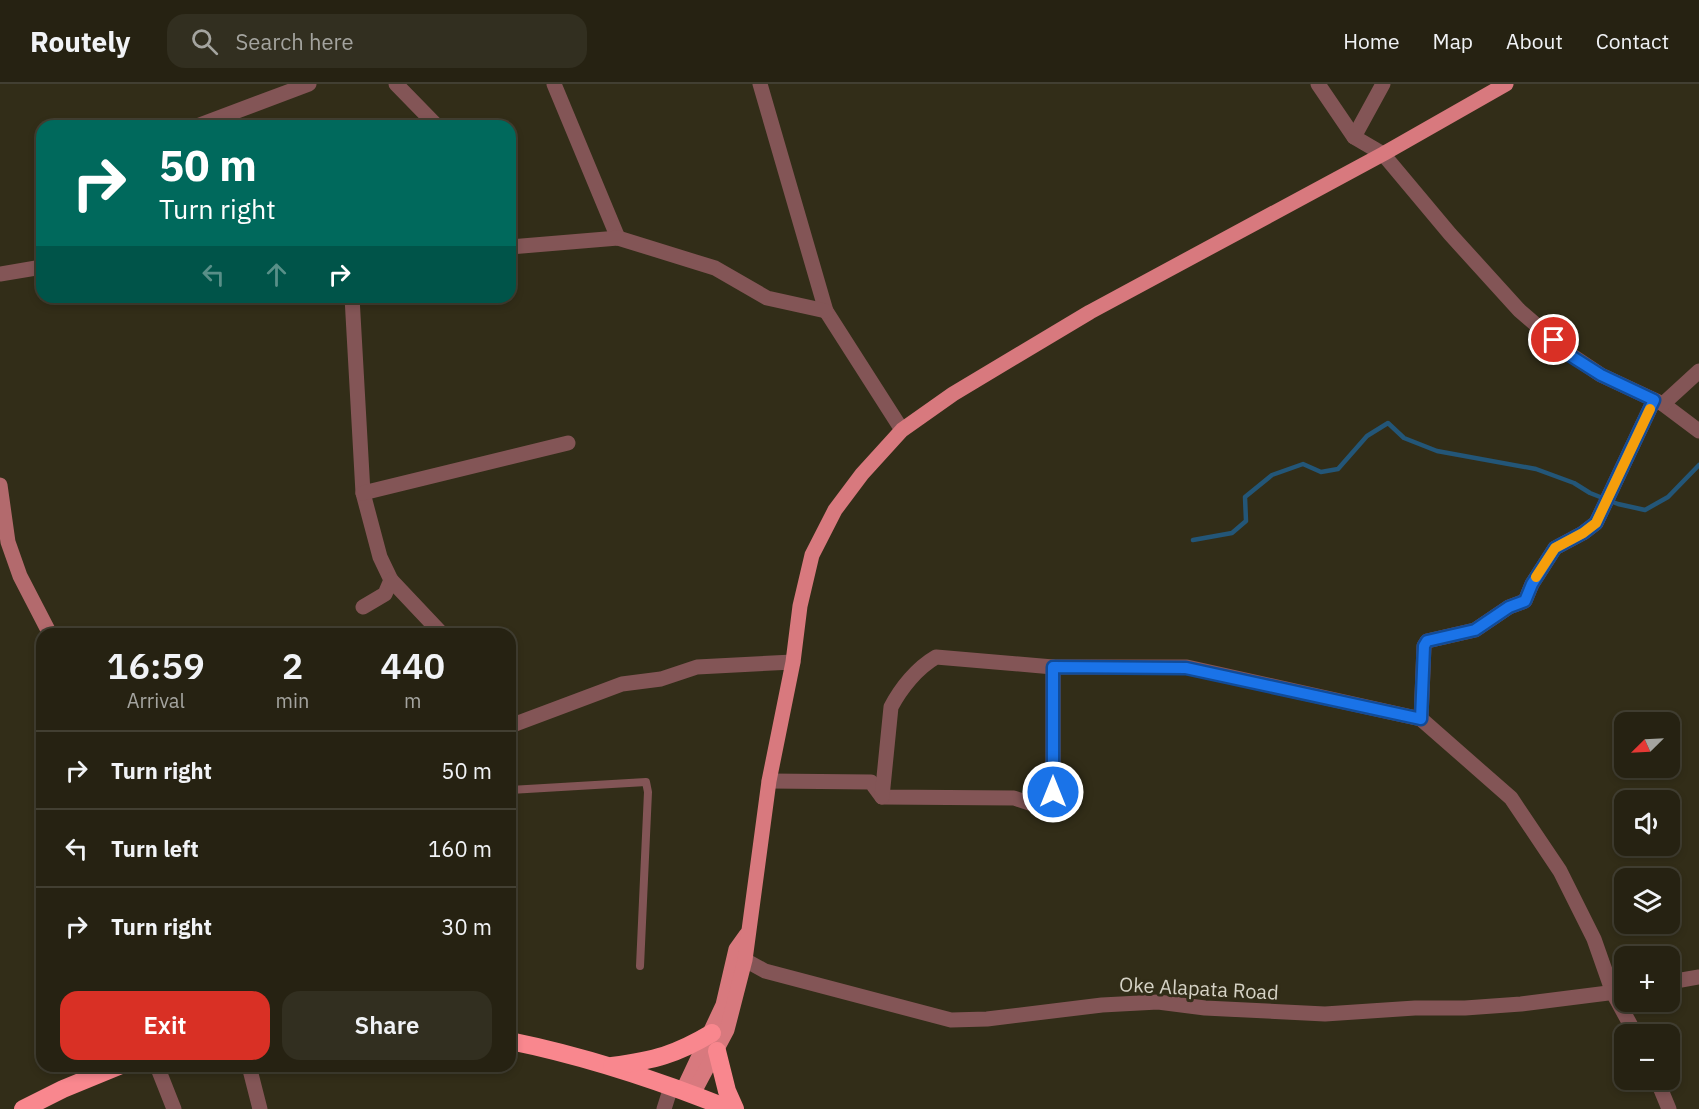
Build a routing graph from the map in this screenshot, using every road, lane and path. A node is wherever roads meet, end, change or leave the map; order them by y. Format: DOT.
graph roads {
  1 [pos="309,84"];
  2 [pos="396,84"];
  3 [pos="554,84"];
  4 [pos="760,84"];
  5 [pos="1318,84"];
  6 [pos="1383,84"];
  7 [pos="1506,84"];
  8 [pos="213,120"];
  9 [pos="431,120"];
  10 [pos="1354,137"];
  11 [pos="1383,154"];
  12 [pos="618,238"];
  13 [pos="516,246"];
  14 [pos="36,268"];
  15 [pos="0,274"];
  16 [pos="352,303"];
  17 [pos="826,310"];
  18 [pos="1699,371"];
  19 [pos="1659,402"];
  20 [pos="902,430"];
  21 [pos="1699,431"];
  22 [pos="568,443"];
  23 [pos="0,485"];
  24 [pos="363,493"];
  25 [pos="391,580"];
  26 [pos="363,607"];
  27 [pos="47,628"];
  28 [pos="436,628"];
  29 [pos="793,662"];
  30 [pos="1053,667"];
  31 [pos="1421,719"];
  32 [pos="516,724"];
  33 [pos="769,781"];
  34 [pos="516,790"];
  35 [pos="882,797"];
  36 [pos="741,954"];
  37 [pos="640,966"];
  38 [pos="1699,977"];
  39 [pos="1680,980"];
  40 [pos="1614,981"];
  41 [pos="1614,993"];
  42 [pos="712,1033"];
  43 [pos="516,1042"];
  44 [pos="717,1051"];
  45 [pos="605,1066"];
  46 [pos="104,1072"];
  47 [pos="159,1072"];
  48 [pos="251,1072"];
  49 [pos="682,1090"];
  50 [pos="1662,1090"];
  51 [pos="23,1109"];
  52 [pos="174,1109"];
  53 [pos="260,1109"];
  54 [pos="664,1109"];
  55 [pos="730,1109"];
  56 [pos="735,1109"];
  57 [pos="1669,1109"];
  1 -- 8 [label="street"];
  2 -- 9 [label="street"];
  3 -- 12 [label="street"];
  4 -- 17 [label="street"];
  5 -- 10 [label="street"];
  6 -- 10 [label="street"];
  7 -- 11 [label="main road"];
  10 -- 11 [label="street"];
  11 -- 19 [label="street"];
  11 -- 20 [label="main road"];
  12 -- 13 [label="street"];
  12 -- 17 [label="street"];
  14 -- 15 [label="street"];
  16 -- 24 [label="street"];
  17 -- 20 [label="street"];
  18 -- 19 [label="street"];
  19 -- 21 [label="street"];
  19 -- 31 [label="street"];
  20 -- 29 [label="main road"];
  22 -- 24 [label="street"];
  23 -- 27 [label="street"];
  24 -- 25 [label="street"];
  25 -- 26 [label="street"];
  25 -- 28 [label="street"];
  29 -- 32 [label="street"];
  29 -- 33 [label="main road"];
  30 -- 31 [label="street"];
  30 -- 35 [label="street"];
  30 -- 35 [label="street"];
  31 -- 40 [label="street"];
  33 -- 35 [label="street"];
  33 -- 36 [label="main road"];
  34 -- 37 [label="lane"];
  36 -- 41 [label="street, Oke Alapata Road"];
  36 -- 42 [label="main road"];
  36 -- 44 [label="main road"];
  38 -- 39 [label="street"];
  42 -- 45 [label="highway"];
  42 -- 49 [label="main road"];
  43 -- 45 [label="highway"];
  44 -- 49 [label="main road"];
  44 -- 56 [label="highway"];
  45 -- 49 [label="highway"];
  46 -- 51 [label="highway"];
  47 -- 52 [label="street"];
  48 -- 53 [label="street"];
  49 -- 54 [label="street"];
  49 -- 55 [label="highway"];
  50 -- 57 [label="street"];
}
